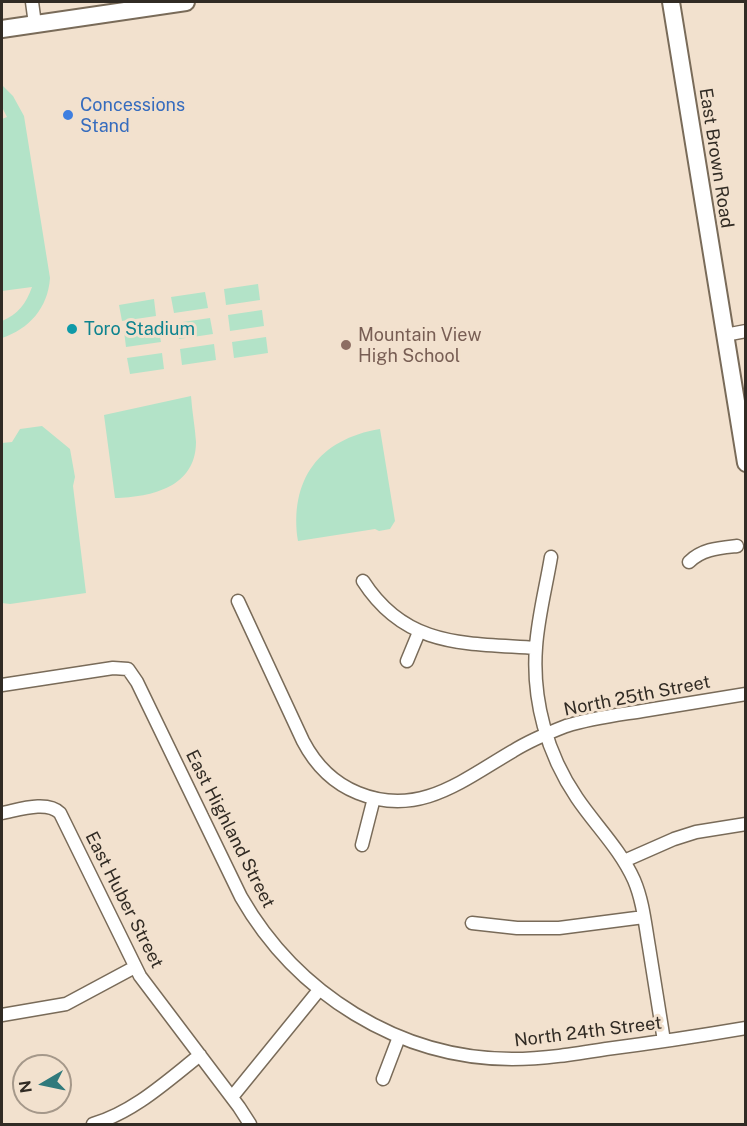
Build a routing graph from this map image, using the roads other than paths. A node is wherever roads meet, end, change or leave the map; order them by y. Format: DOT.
graph roads {
  1 [pos="32,2"];
  2 [pos="186,2"];
  3 [pos="671,2"];
  4 [pos="159,4"];
  5 [pos="35,24"];
  6 [pos="2,29"];
  7 [pos="746,331"];
  8 [pos="725,335"];
  9 [pos="746,463"];
  10 [pos="737,546"];
  11 [pos="551,557"];
  12 [pos="689,562"];
  13 [pos="363,581"];
  14 [pos="238,601"];
  15 [pos="419,632"];
  16 [pos="536,648"];
  17 [pos="407,661"];
  18 [pos="2,685"];
  19 [pos="746,694"];
  20 [pos="546,734"];
  21 [pos="374,798"];
  22 [pos="2,813"];
  23 [pos="746,824"];
  24 [pos="362,845"];
  25 [pos="624,861"];
  26 [pos="644,917"];
  27 [pos="472,923"];
  28 [pos="135,967"];
  29 [pos="319,990"];
  30 [pos="2,1015"];
  31 [pos="746,1028"];
  32 [pos="399,1037"];
  33 [pos="664,1041"];
  34 [pos="200,1055"];
  35 [pos="383,1079"];
  36 [pos="232,1097"];
  37 [pos="93,1125"];
  38 [pos="250,1125"];
  1 -- 5 [label="street"];
  2 -- 4 [label="main road"];
  3 -- 8 [label="main road, East Brown Road"];
  4 -- 5 [label="main road"];
  5 -- 6 [label="main road"];
  7 -- 8 [label="street"];
  8 -- 9 [label="main road, East Brown Road"];
  10 -- 12 [label="street"];
  11 -- 16 [label="street"];
  13 -- 15 [label="street"];
  14 -- 21 [label="street, North 25th Street"];
  15 -- 16 [label="street"];
  15 -- 17 [label="street"];
  16 -- 20 [label="street"];
  18 -- 29 [label="street, East Highland Street"];
  19 -- 20 [label="street, North 25th Street"];
  20 -- 21 [label="street, North 25th Street"];
  20 -- 25 [label="street"];
  21 -- 24 [label="street"];
  22 -- 28 [label="street, East Huber Street"];
  23 -- 25 [label="street"];
  25 -- 26 [label="street"];
  26 -- 27 [label="street"];
  26 -- 33 [label="street"];
  28 -- 30 [label="street"];
  28 -- 34 [label="street, East Huber Street"];
  29 -- 32 [label="street, North 24th Street"];
  29 -- 36 [label="street"];
  31 -- 33 [label="street, North 24th Street"];
  32 -- 33 [label="street, North 24th Street"];
  32 -- 35 [label="street"];
  34 -- 36 [label="street, East Huber Street"];
  34 -- 37 [label="street"];
  36 -- 38 [label="street, East Huber Street"];
}
